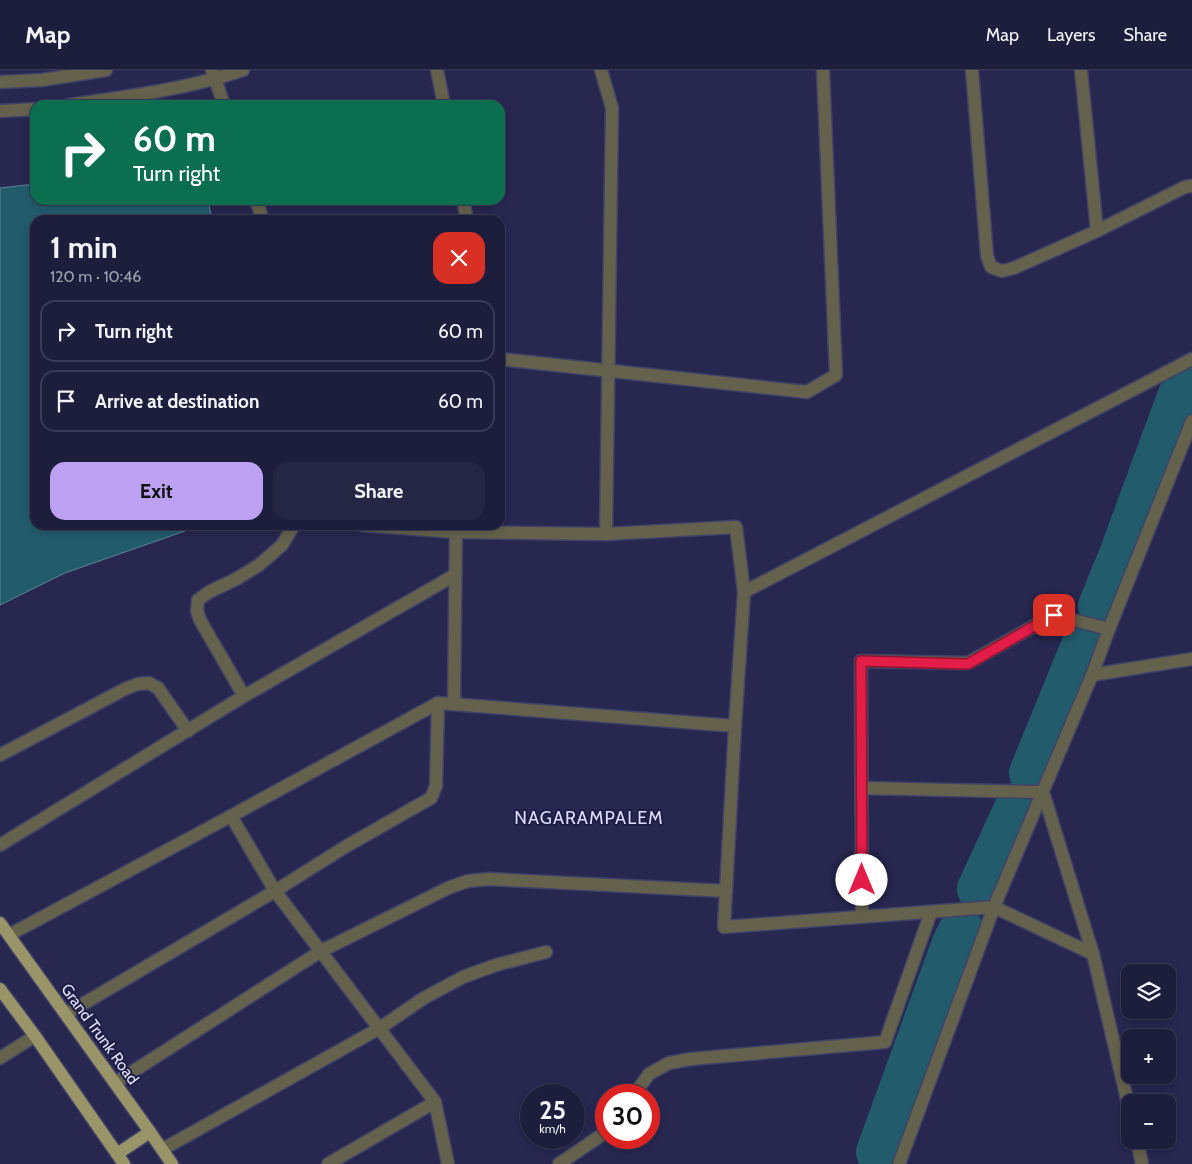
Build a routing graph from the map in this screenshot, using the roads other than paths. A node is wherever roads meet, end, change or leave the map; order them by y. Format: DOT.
graph roads {
  1 [pos="106,70"];
  2 [pos="243,70"];
  3 [pos="437,70"];
  4 [pos="602,70"];
  5 [pos="823,70"];
  6 [pos="972,70"];
  7 [pos="1081,70"];
  8 [pos="41,75"];
  9 [pos="214,75"];
  10 [pos="0,82"];
  11 [pos="105,100"];
  12 [pos="222,100"];
  13 [pos="443,100"];
  14 [pos="30,109"];
  15 [pos="0,111"];
  16 [pos="1192,186"];
  17 [pos="1097,231"];
  18 [pos="1192,359"];
  19 [pos="505,360"];
  20 [pos="608,370"];
  21 [pos="1192,421"];
  22 [pos="291,530"];
  23 [pos="455,530"];
  24 [pos="485,530"];
  25 [pos="606,534"];
  26 [pos="455,575"];
  27 [pos="744,592"];
  28 [pos="1109,628"];
  29 [pos="1192,659"];
  30 [pos="1092,675"];
  31 [pos="244,696"];
  32 [pos="438,703"];
  33 [pos="454,704"];
  34 [pos="735,726"];
  35 [pos="188,731"];
  36 [pos="0,755"];
  37 [pos="862,788"];
  38 [pos="1043,792"];
  39 [pos="232,816"];
  40 [pos="0,845"];
  41 [pos="275,891"];
  42 [pos="726,891"];
  43 [pos="994,907"];
  44 [pos="931,912"];
  45 [pos="862,917"];
  46 [pos="0,923"];
  47 [pos="9,935"];
  48 [pos="321,951"];
  49 [pos="546,952"];
  50 [pos="1093,954"];
  51 [pos="0,989"];
  52 [pos="66,1014"];
  53 [pos="380,1028"];
  54 [pos="35,1036"];
  55 [pos="0,1058"];
  56 [pos="115,1083"];
  57 [pos="642,1084"];
  58 [pos="1126,1094"];
  59 [pos="436,1102"];
  60 [pos="150,1132"];
  61 [pos="595,1139"];
  62 [pos="162,1149"];
  63 [pos="1139,1149"];
  64 [pos="121,1159"];
  65 [pos="172,1164"];
  66 [pos="328,1164"];
  67 [pos="448,1164"];
  68 [pos="559,1164"];
  69 [pos="899,1164"];
  70 [pos="1142,1164"];
  1 -- 8 [label="street"];
  2 -- 9 [label="street"];
  3 -- 13 [label="street"];
  4 -- 20 [label="street"];
  5 -- 20 [label="street"];
  6 -- 17 [label="street"];
  7 -- 17 [label="street"];
  8 -- 10 [label="street"];
  9 -- 11 [label="street"];
  9 -- 12 [label="street"];
  14 -- 15 [label="street"];
  16 -- 17 [label="street"];
  18 -- 27 [label="street"];
  19 -- 20 [label="street"];
  20 -- 25 [label="street"];
  21 -- 28 [label="street"];
  22 -- 31 [label="street"];
  23 -- 26 [label="street"];
  24 -- 25 [label="street"];
  25 -- 27 [label="street"];
  26 -- 31 [label="street"];
  26 -- 33 [label="street"];
  27 -- 34 [label="street"];
  28 -- 30 [label="street"];
  28 -- 37 [label="street"];
  29 -- 30 [label="street"];
  30 -- 38 [label="street"];
  31 -- 35 [label="street"];
  32 -- 33 [label="street"];
  32 -- 39 [label="street"];
  32 -- 41 [label="street"];
  33 -- 34 [label="street"];
  34 -- 42 [label="street"];
  35 -- 36 [label="street"];
  35 -- 40 [label="street"];
  37 -- 38 [label="street"];
  37 -- 45 [label="street"];
  38 -- 43 [label="street"];
  38 -- 50 [label="street"];
  39 -- 41 [label="street"];
  39 -- 47 [label="street"];
  41 -- 48 [label="street"];
  41 -- 52 [label="street"];
  42 -- 45 [label="street"];
  42 -- 48 [label="street"];
  43 -- 44 [label="street"];
  43 -- 50 [label="street"];
  43 -- 69 [label="street"];
  44 -- 45 [label="street"];
  44 -- 57 [label="street"];
  46 -- 47 [label="main road, Grand Trunk Road"];
  47 -- 52 [label="main road, Grand Trunk Road"];
  48 -- 53 [label="street"];
  48 -- 56 [label="street"];
  49 -- 53 [label="street"];
  50 -- 58 [label="street"];
  51 -- 54 [label="main road"];
  52 -- 56 [label="main road, Grand Trunk Road"];
  53 -- 59 [label="street"];
  53 -- 62 [label="street"];
  54 -- 55 [label="street"];
  54 -- 64 [label="main road"];
  56 -- 60 [label="main road, Grand Trunk Road"];
  59 -- 66 [label="street"];
  59 -- 67 [label="street"];
  60 -- 62 [label="main road, Grand Trunk Road"];
  60 -- 64 [label="main road"];
  61 -- 68 [label="street"];
  62 -- 65 [label="main road, Grand Trunk Road"];
  63 -- 70 [label="street"];
}
